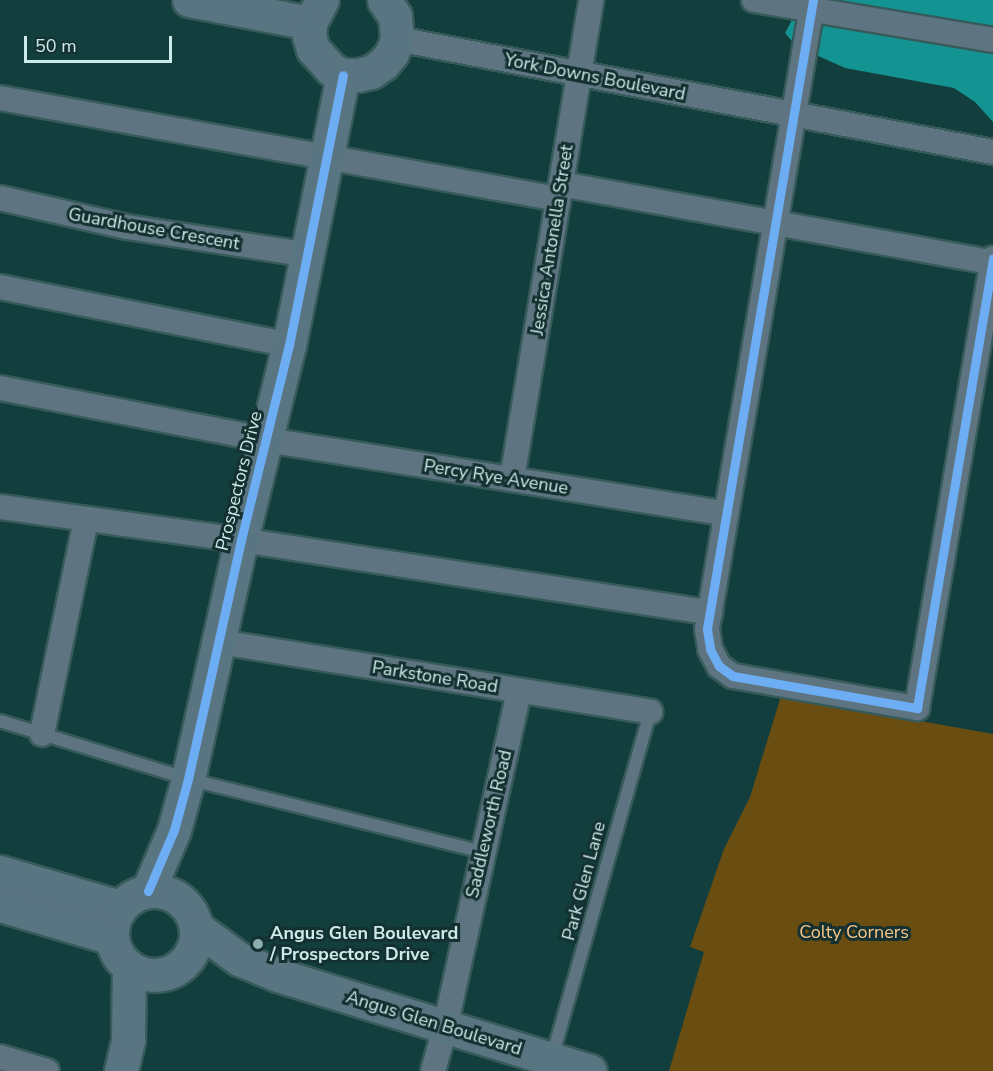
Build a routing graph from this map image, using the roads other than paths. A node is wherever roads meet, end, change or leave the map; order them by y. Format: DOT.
graph roads {
  1 [pos="189,0"];
  2 [pos="384,0"];
  3 [pos="591,0"];
  4 [pos="754,0"];
  5 [pos="812,5"];
  6 [pos="316,11"];
  7 [pos="397,39"];
  8 [pos="993,40"];
  9 [pos="579,74"];
  10 [pos="343,75"];
  11 [pos="0,98"];
  12 [pos="794,115"];
  13 [pos="993,152"];
  14 [pos="327,158"];
  15 [pos="559,192"];
  16 [pos="0,198"];
  17 [pos="775,225"];
  18 [pos="309,255"];
  19 [pos="993,260"];
  20 [pos="0,287"];
  21 [pos="290,345"];
  22 [pos="0,388"];
  23 [pos="267,440"];
  24 [pos="512,479"];
  25 [pos="0,507"];
  26 [pos="724,513"];
  27 [pos="86,520"];
  28 [pos="241,540"];
  29 [pos="710,614"];
  30 [pos="220,642"];
  31 [pos="519,691"];
  32 [pos="650,712"];
  33 [pos="0,721"];
  34 [pos="42,734"];
  35 [pos="188,779"];
  36 [pos="174,830"];
  37 [pos="483,852"];
  38 [pos="0,872"];
  39 [pos="134,899"];
  40 [pos="180,899"];
  41 [pos="0,905"];
  42 [pos="197,928"];
  43 [pos="112,939"];
  44 [pos="156,970"];
  45 [pos="278,975"];
  46 [pos="445,1028"];
  47 [pos="125,1056"];
  48 [pos="0,1057"];
  49 [pos="551,1059"];
  50 [pos="47,1071"];
  51 [pos="433,1071"];
  52 [pos="590,1071"];
  1 -- 6 [label="street"];
  2 -- 7 [label="street"];
  3 -- 9 [label="street, Jessica Antonella Street"];
  4 -- 5 [label="street"];
  5 -- 8 [label="street"];
  5 -- 12 [label="street"];
  6 -- 10 [label="street"];
  7 -- 9 [label="street, York Downs Boulevard"];
  7 -- 10 [label="street"];
  9 -- 12 [label="street, York Downs Boulevard"];
  9 -- 15 [label="street, Jessica Antonella Street"];
  10 -- 14 [label="street, Prospectors Drive"];
  11 -- 14 [label="street"];
  12 -- 13 [label="street, York Downs Boulevard"];
  12 -- 17 [label="street"];
  14 -- 15 [label="street"];
  14 -- 18 [label="street, Prospectors Drive"];
  15 -- 17 [label="street"];
  15 -- 24 [label="street, Jessica Antonella Street"];
  16 -- 18 [label="street, Guardhouse Crescent"];
  17 -- 19 [label="street"];
  17 -- 26 [label="street"];
  18 -- 21 [label="street, Prospectors Drive"];
  19 -- 29 [label="street"];
  20 -- 21 [label="street"];
  21 -- 23 [label="street, Prospectors Drive"];
  22 -- 23 [label="street"];
  23 -- 24 [label="street, Percy Rye Avenue"];
  23 -- 28 [label="street, Prospectors Drive"];
  24 -- 26 [label="street, Percy Rye Avenue"];
  25 -- 27 [label="street"];
  26 -- 29 [label="street"];
  27 -- 28 [label="street"];
  27 -- 34 [label="street"];
  28 -- 29 [label="street"];
  28 -- 30 [label="street, Prospectors Drive"];
  30 -- 31 [label="street, Parkstone Road"];
  30 -- 35 [label="street, Prospectors Drive"];
  31 -- 32 [label="street, Parkstone Road"];
  31 -- 37 [label="street, Saddleworth Road"];
  32 -- 49 [label="lane, Park Glen Lane"];
  33 -- 34 [label="lane"];
  34 -- 35 [label="lane"];
  35 -- 36 [label="street, Prospectors Drive"];
  35 -- 37 [label="lane"];
  36 -- 39 [label="street, Prospectors Drive"];
  36 -- 40 [label="street, Prospectors Drive"];
  37 -- 46 [label="street, Saddleworth Road"];
  38 -- 39 [label="street"];
  39 -- 40 [label="street"];
  39 -- 43 [label="street"];
  40 -- 42 [label="street"];
  41 -- 43 [label="street"];
  42 -- 44 [label="street"];
  42 -- 45 [label="street, Angus Glen Boulevard"];
  43 -- 44 [label="street"];
  44 -- 45 [label="street, Angus Glen Boulevard"];
  44 -- 47 [label="street"];
  45 -- 46 [label="street, Angus Glen Boulevard"];
  46 -- 49 [label="street, Angus Glen Boulevard"];
  46 -- 51 [label="street, Saddleworth Road"];
  48 -- 50 [label="street"];
  49 -- 52 [label="street, Angus Glen Boulevard"];
}
